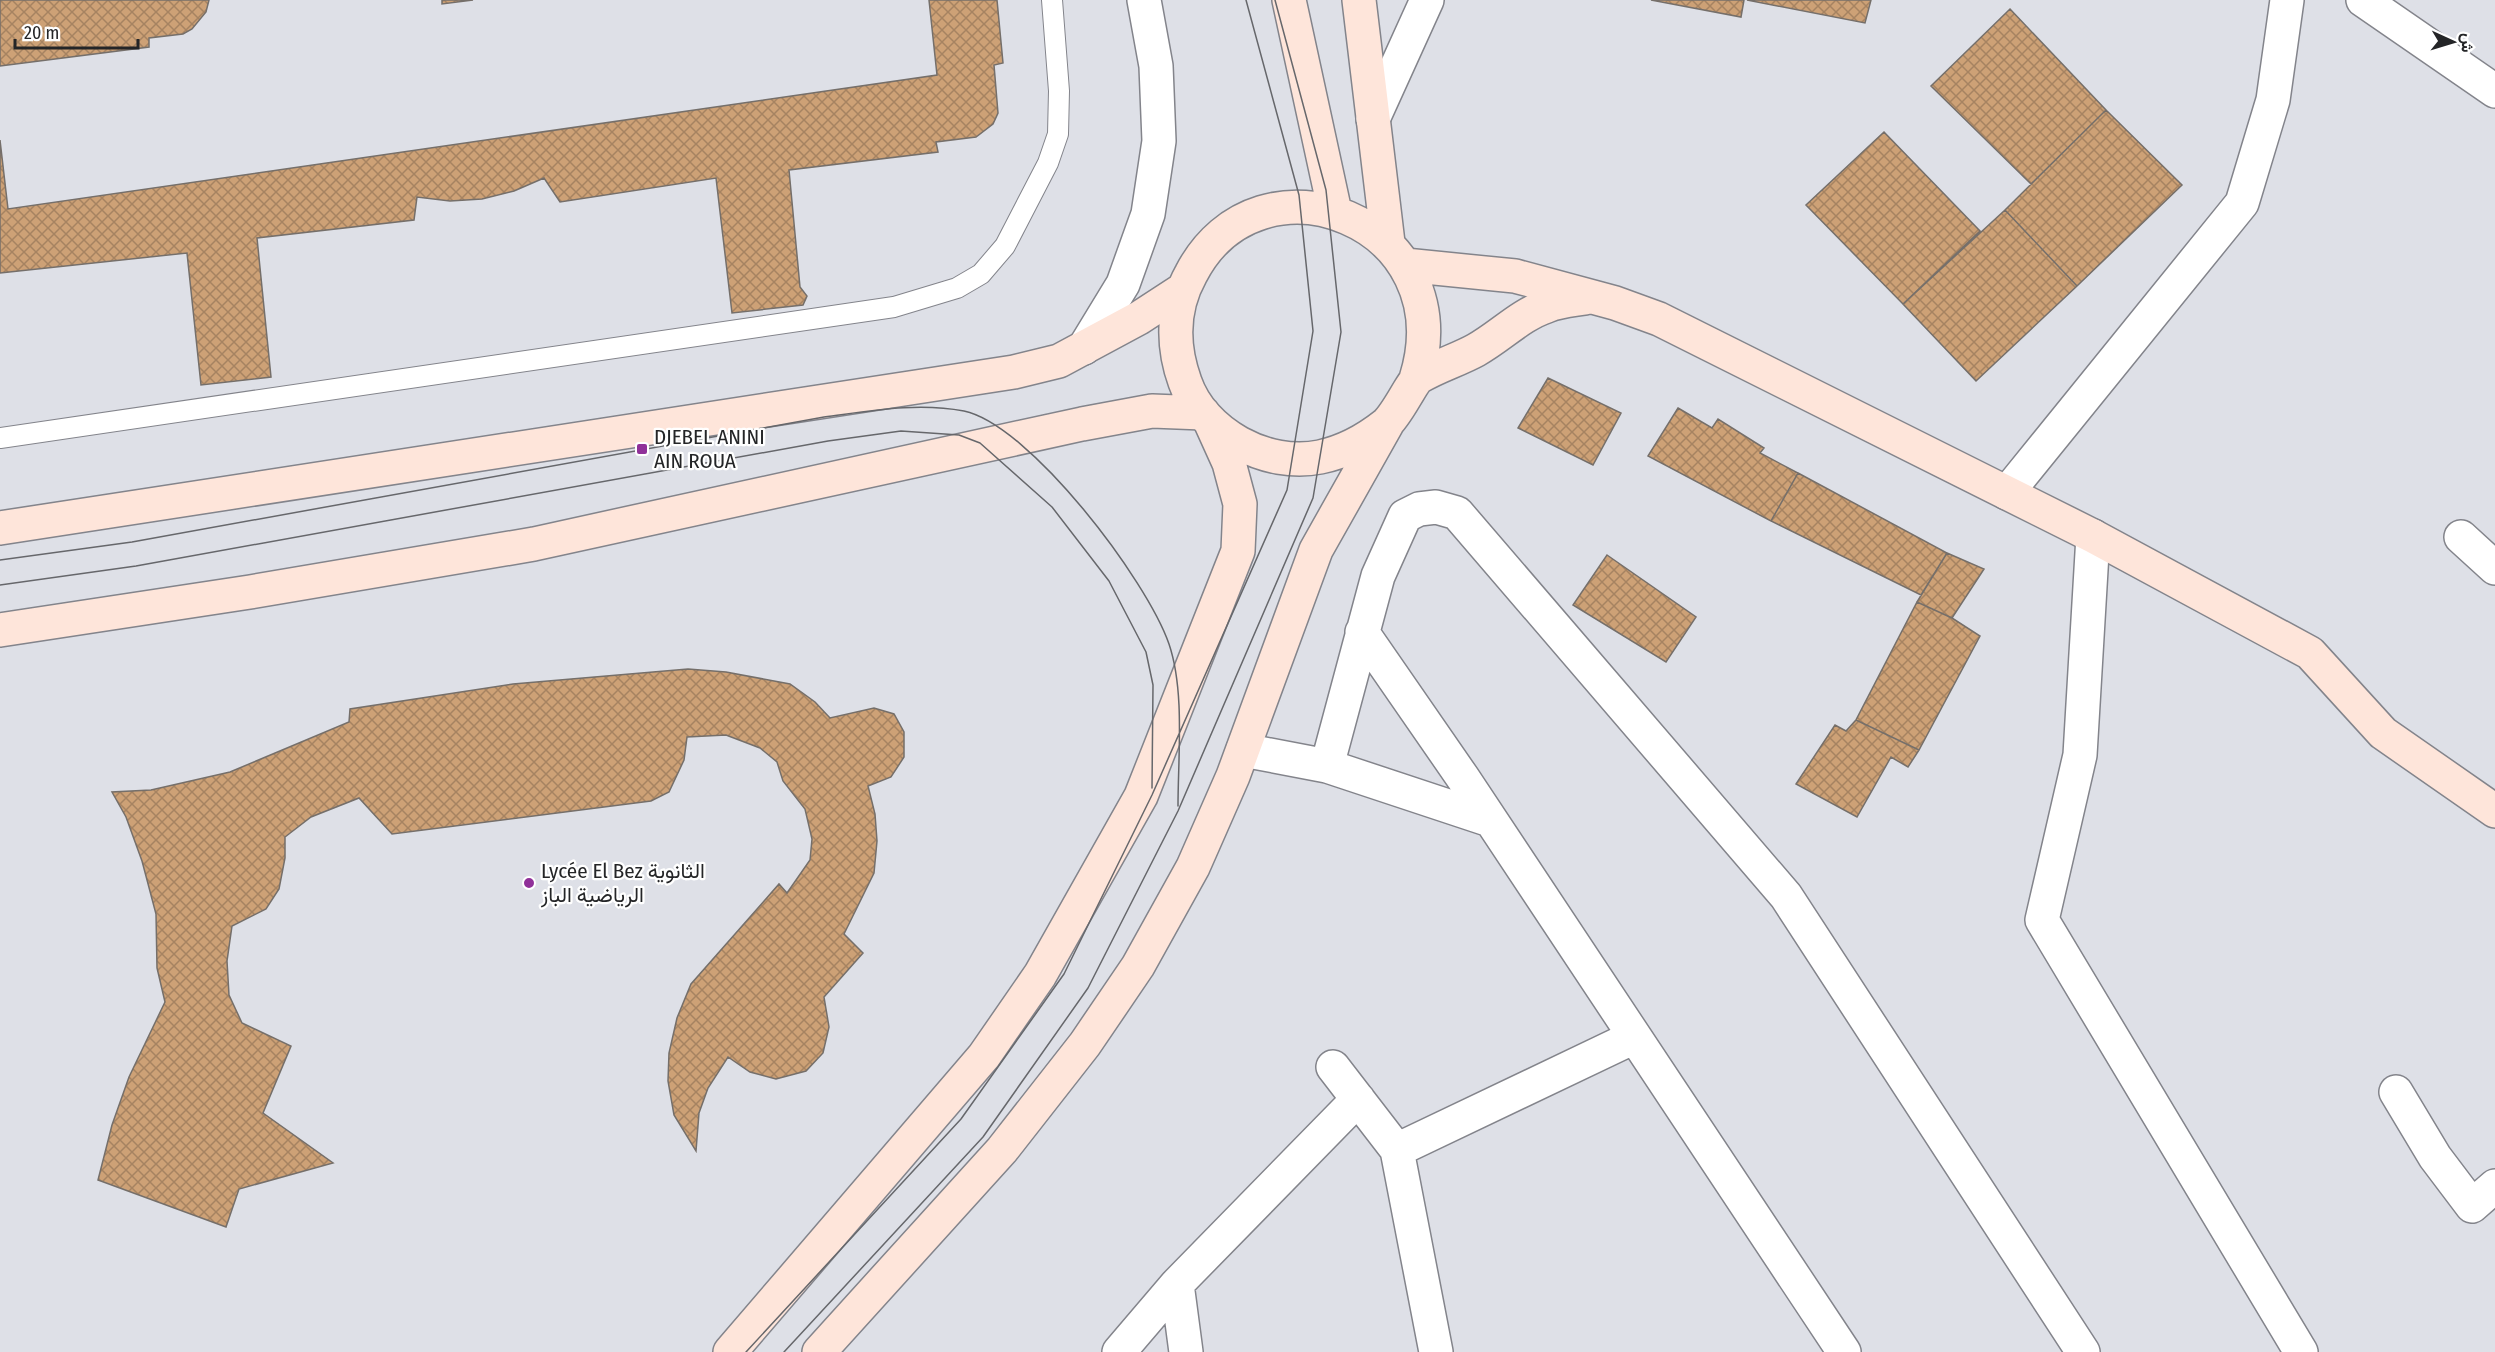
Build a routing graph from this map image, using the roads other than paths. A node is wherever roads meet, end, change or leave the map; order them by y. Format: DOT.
graph roads {
  1 [pos="1052,0"];
  2 [pos="1144,0"];
  3 [pos="1289,0"];
  4 [pos="1359,0"];
  5 [pos="1427,0"];
  6 [pos="2287,0"];
  7 [pos="2363,0"];
  8 [pos="2495,91"];
  9 [pos="1373,119"];
  10 [pos="1335,213"];
  11 [pos="1396,254"];
  12 [pos="1182,290"];
  13 [pos="1594,297"];
  14 [pos="1084,348"];
  15 [pos="1416,379"];
  16 [pos="1206,417"];
  17 [pos="1387,424"];
  18 [pos="0,438"];
  19 [pos="2007,493"];
  20 [pos="0,528"];
  21 [pos="2093,536"];
  22 [pos="2461,537"];
  23 [pos="2495,568"];
  24 [pos="0,630"];
  25 [pos="1362,632"];
  26 [pos="1243,750"];
  27 [pos="1327,766"];
  28 [pos="2494,807"];
  29 [pos="1490,820"];
  30 [pos="1634,1037"];
  31 [pos="1333,1067"];
  32 [pos="2396,1092"];
  33 [pos="1358,1099"];
  34 [pos="1397,1150"];
  35 [pos="2495,1186"];
  36 [pos="1177,1284"];
  37 [pos="730,1352"];
  38 [pos="819,1352"];
  39 [pos="1119,1352"];
  40 [pos="1186,1352"];
  41 [pos="1436,1352"];
  42 [pos="1844,1352"];
  43 [pos="2083,1352"];
  44 [pos="2301,1352"];
  1 -- 18 [label="lane"];
  2 -- 14 [label="street"];
  3 -- 10 [label="street"];
  4 -- 9 [label="street"];
  5 -- 9 [label="street"];
  6 -- 19 [label="street"];
  7 -- 8 [label="street"];
  9 -- 11 [label="street"];
  10 -- 11 [label="street"];
  10 -- 12 [label="street"];
  11 -- 13 [label="street"];
  11 -- 15 [label="street"];
  12 -- 14 [label="street"];
  12 -- 16 [label="street"];
  13 -- 15 [label="street"];
  13 -- 19 [label="street"];
  14 -- 20 [label="street"];
  15 -- 17 [label="street"];
  16 -- 17 [label="street"];
  16 -- 24 [label="street"];
  16 -- 37 [label="street"];
  17 -- 26 [label="street"];
  19 -- 21 [label="street"];
  21 -- 28 [label="street"];
  21 -- 44 [label="street"];
  22 -- 23 [label="street"];
  25 -- 27 [label="street"];
  25 -- 29 [label="street"];
  25 -- 43 [label="street"];
  26 -- 27 [label="street"];
  26 -- 38 [label="street"];
  27 -- 29 [label="street"];
  29 -- 30 [label="street"];
  30 -- 34 [label="street"];
  30 -- 42 [label="street"];
  31 -- 33 [label="street"];
  32 -- 35 [label="street"];
  33 -- 34 [label="street"];
  33 -- 36 [label="street"];
  34 -- 41 [label="street"];
  36 -- 39 [label="street"];
  36 -- 40 [label="street"];
}
